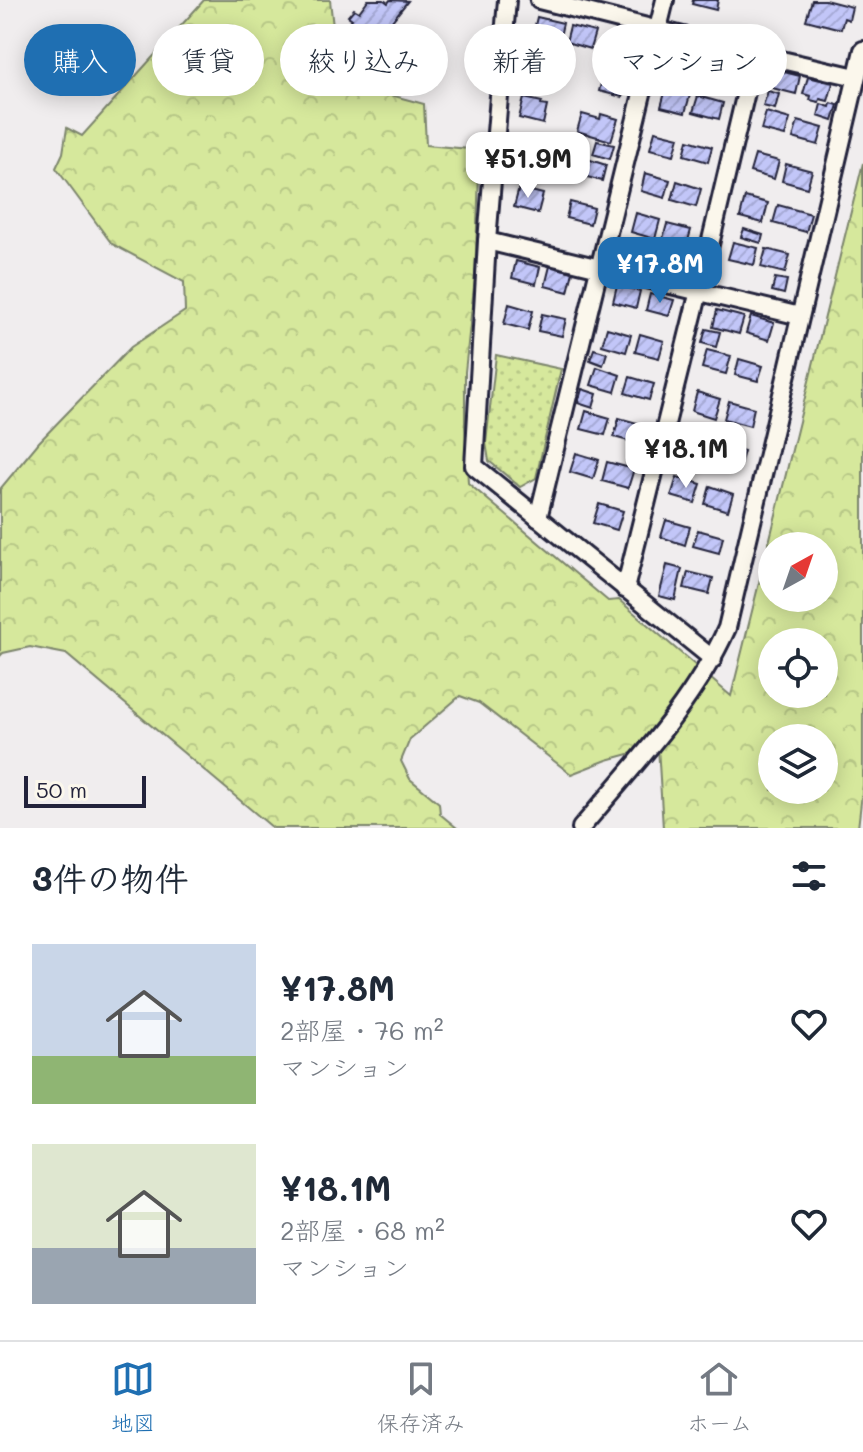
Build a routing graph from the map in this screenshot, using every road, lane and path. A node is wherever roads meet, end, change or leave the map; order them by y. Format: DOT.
graph roads {
  1 [pos="507,0"];
  2 [pos="539,0"];
  3 [pos="665,0"];
  4 [pos="637,24"];
  5 [pos="659,24"];
  6 [pos="863,50"];
  7 [pos="787,61"];
  8 [pos="856,77"];
  9 [pos="642,96"];
  10 [pos="745,96"];
  11 [pos="487,241"];
  12 [pos="599,269"];
  13 [pos="699,291"];
  14 [pos="800,316"];
  15 [pos="538,518"];
  16 [pos="625,589"];
  17 [pos="713,659"];
  18 [pos="581,828"];
  1 -- 11 [label="street"];
  2 -- 4 [label="street"];
  3 -- 5 [label="street"];
  6 -- 8 [label="street"];
  7 -- 8 [label="street"];
  8 -- 14 [label="street"];
  9 -- 12 [label="street"];
  10 -- 13 [label="street"];
  11 -- 12 [label="street"];
  11 -- 15 [label="street"];
  12 -- 13 [label="street"];
  12 -- 15 [label="street"];
  13 -- 14 [label="street"];
  13 -- 16 [label="street"];
  14 -- 17 [label="street"];
  15 -- 16 [label="street"];
  16 -- 17 [label="street"];
  17 -- 18 [label="street"];
}
